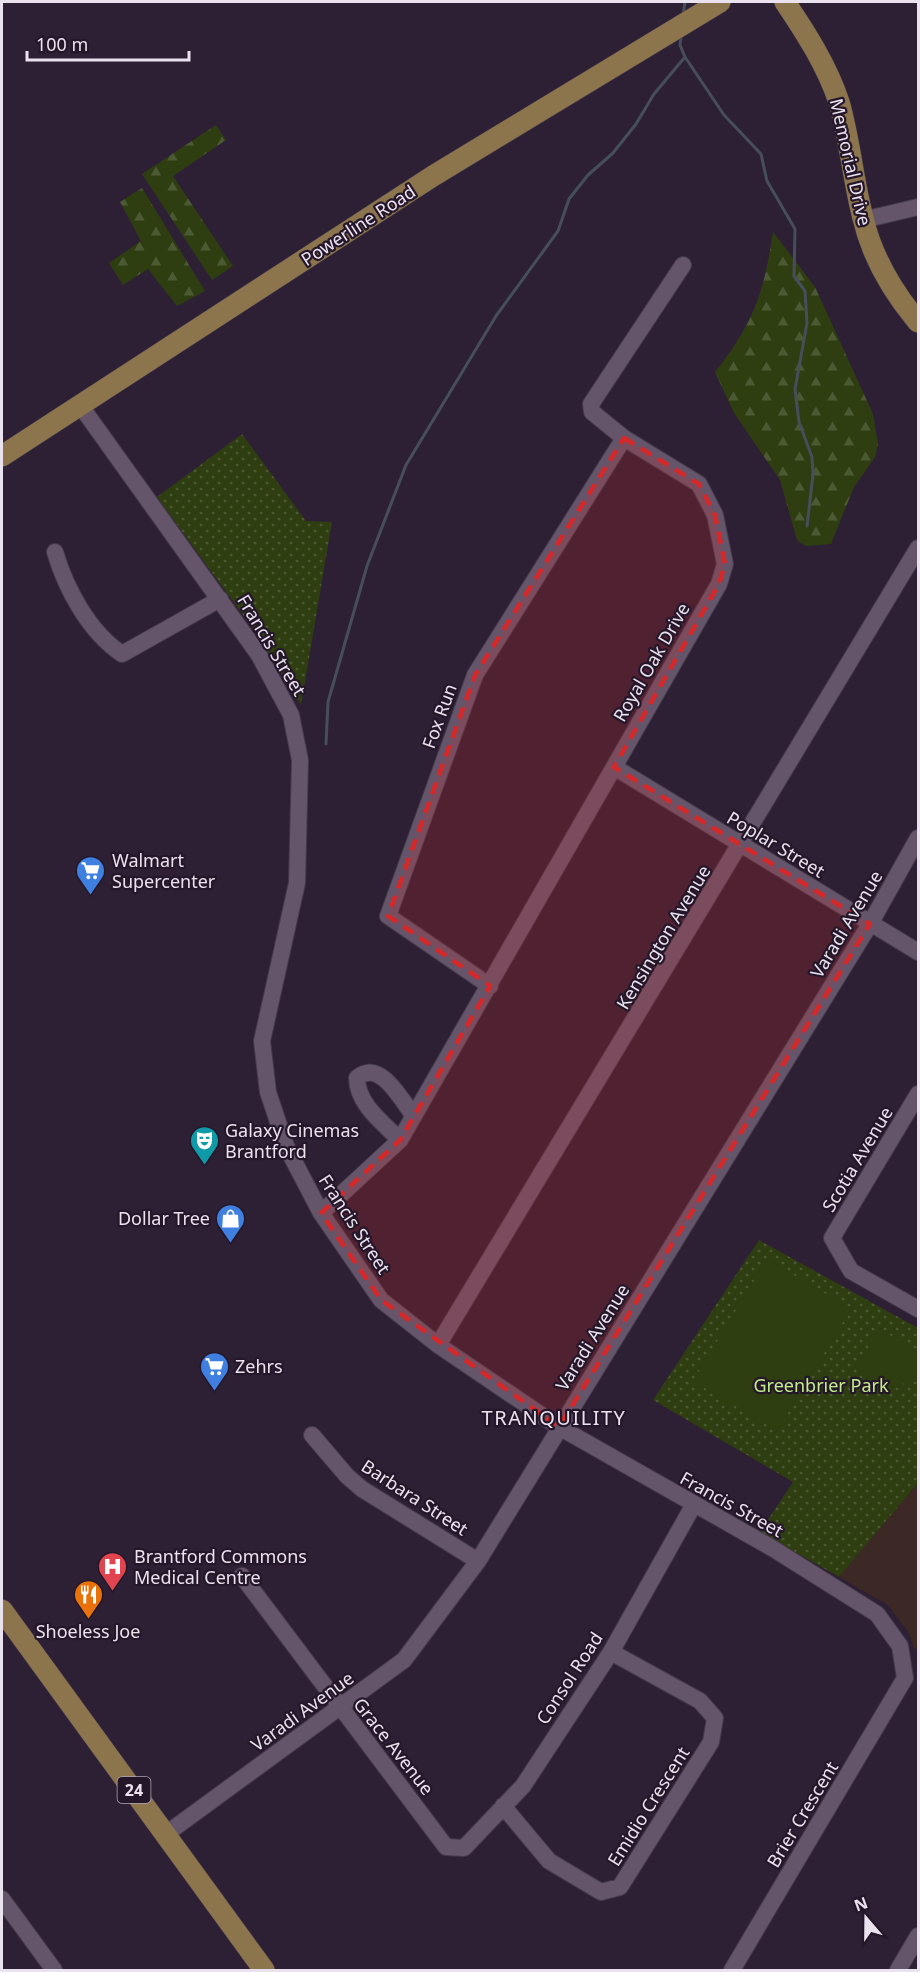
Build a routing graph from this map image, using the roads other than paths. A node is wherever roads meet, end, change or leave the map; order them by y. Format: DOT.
graph roads {
  1 [pos="720,2"];
  2 [pos="785,2"];
  3 [pos="918,207"];
  4 [pos="863,220"];
  5 [pos="683,265"];
  6 [pos="918,322"];
  7 [pos="80,405"];
  8 [pos="624,438"];
  9 [pos="2,456"];
  10 [pos="918,548"];
  11 [pos="55,552"];
  12 [pos="220,599"];
  13 [pos="614,767"];
  14 [pos="918,838"];
  15 [pos="741,846"];
  16 [pos="870,924"];
  17 [pos="918,952"];
  18 [pos="490,986"];
  19 [pos="918,1094"];
  20 [pos="414,1116"];
  21 [pos="400,1140"];
  22 [pos="321,1213"];
  23 [pos="918,1308"];
  24 [pos="438,1345"];
  25 [pos="559,1427"];
  26 [pos="312,1434"];
  27 [pos="693,1506"];
  28 [pos="478,1561"];
  29 [pos="242,1576"];
  30 [pos="2,1611"];
  31 [pos="611,1652"];
  32 [pos="912,1682"];
  33 [pos="340,1708"];
  34 [pos="503,1806"];
  35 [pos="166,1834"];
  36 [pos="453,1850"];
  37 [pos="2,1899"];
  38 [pos="918,1936"];
  39 [pos="54,1971"];
  40 [pos="264,1971"];
  41 [pos="732,1971"];
  42 [pos="898,1971"];
  1 -- 7 [label="main road, Powerline Road"];
  2 -- 4 [label="main road, Memorial Drive"];
  3 -- 4 [label="street"];
  4 -- 6 [label="main road, Memorial Drive"];
  5 -- 8 [label="street, Royal Oak Drive"];
  7 -- 9 [label="main road, Powerline Road"];
  7 -- 12 [label="street, Francis Street"];
  8 -- 13 [label="street, Royal Oak Drive"];
  8 -- 18 [label="street, Fox Run"];
  10 -- 15 [label="street, Kensington Avenue"];
  11 -- 12 [label="street"];
  12 -- 22 [label="street, Francis Street"];
  13 -- 15 [label="street, Poplar Street"];
  13 -- 18 [label="street, Royal Oak Drive"];
  14 -- 16 [label="street, Varadi Avenue"];
  15 -- 16 [label="street, Poplar Street"];
  15 -- 24 [label="street, Kensington Avenue"];
  16 -- 17 [label="street, Poplar Street"];
  16 -- 25 [label="street, Varadi Avenue"];
  18 -- 20 [label="street, Royal Oak Drive"];
  19 -- 23 [label="street, Scotia Avenue"];
  20 -- 21 [label="street, Royal Oak Drive"];
  20 -- 21 [label="street"];
  21 -- 22 [label="street, Royal Oak Drive"];
  22 -- 24 [label="street, Francis Street"];
  24 -- 25 [label="street, Francis Street"];
  25 -- 27 [label="street, Francis Street"];
  25 -- 28 [label="street, Varadi Avenue"];
  26 -- 28 [label="street, Barbara Street"];
  27 -- 31 [label="street, Consol Road"];
  27 -- 32 [label="street, Francis Street"];
  28 -- 33 [label="street, Varadi Avenue"];
  29 -- 33 [label="street, Grace Avenue"];
  30 -- 35 [label="main road, 24"];
  31 -- 34 [label="street, Consol Road"];
  31 -- 34 [label="street, Emidio Crescent"];
  32 -- 41 [label="street, Brier Crescent"];
  33 -- 35 [label="street, Varadi Avenue"];
  33 -- 36 [label="street, Grace Avenue"];
  34 -- 36 [label="street, Consol Road"];
  35 -- 40 [label="main road, 24"];
  37 -- 39 [label="street"];
  38 -- 42 [label="street"];
}
